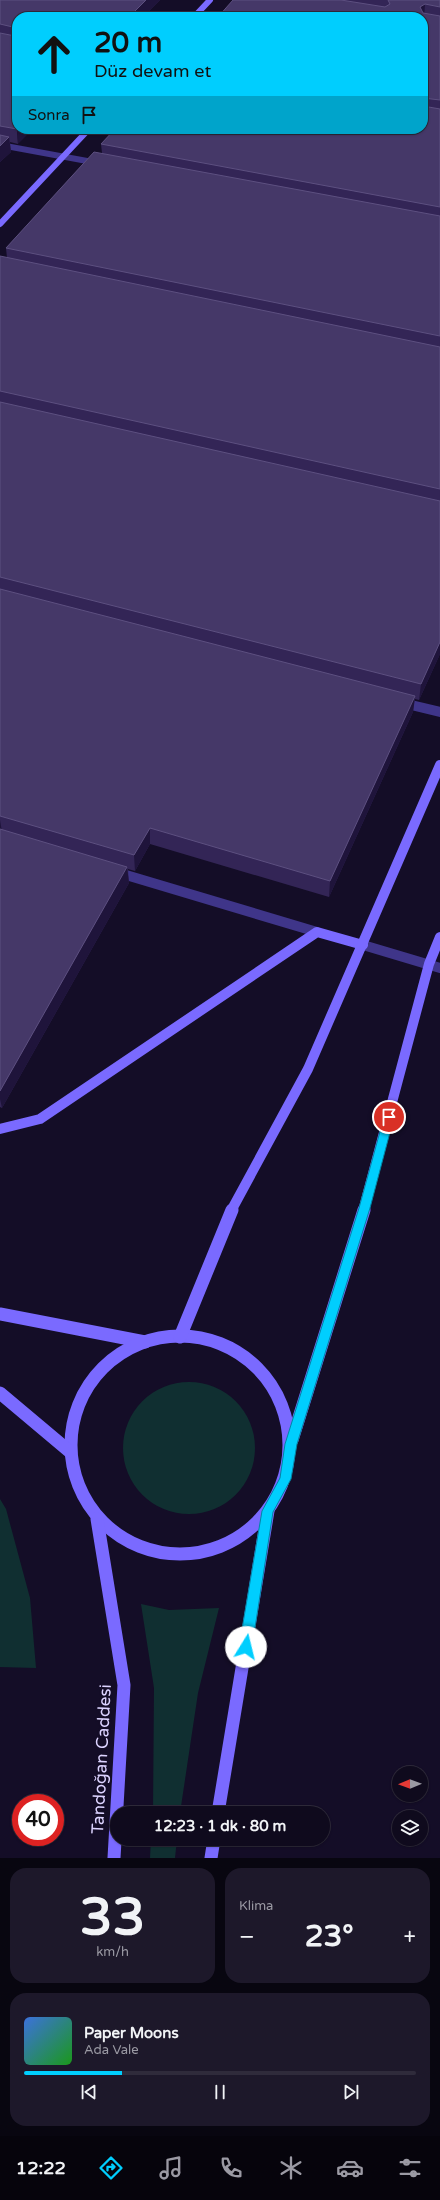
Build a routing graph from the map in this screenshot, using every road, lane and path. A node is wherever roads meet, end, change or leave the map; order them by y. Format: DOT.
graph roads {
  1 [pos="210,0"];
  2 [pos="199,12"];
  3 [pos="84,134"];
  4 [pos="0,145"];
  5 [pos="63,157"];
  6 [pos="102,164"];
  7 [pos="0,224"];
  8 [pos="394,700"];
  9 [pos="440,712"];
  10 [pos="440,765"];
  11 [pos="106,869"];
  12 [pos="317,932"];
  13 [pos="440,937"];
  14 [pos="363,945"];
  15 [pos="435,966"];
  16 [pos="0,1130"];
  17 [pos="0,1314"];
  18 [pos="180,1337"];
  19 [pos="145,1342"];
  20 [pos="0,1393"];
  21 [pos="291,1444"];
  22 [pos="69,1452"];
  23 [pos="268,1511"];
  24 [pos="97,1519"];
  25 [pos="219,1806"];
  26 [pos="213,1846"];
  27 [pos="114,1858"];
  28 [pos="211,1858"];
  1 -- 2 [label="street"];
  3 -- 5 [label="street"];
  4 -- 5 [label="lane"];
  5 -- 6 [label="lane"];
  5 -- 7 [label="street"];
  8 -- 9 [label="lane"];
  10 -- 14 [label="street"];
  11 -- 12 [label="lane"];
  12 -- 14 [label="street"];
  12 -- 16 [label="street"];
  13 -- 15 [label="street"];
  14 -- 15 [label="lane"];
  14 -- 18 [label="street"];
  15 -- 21 [label="street"];
  17 -- 19 [label="street"];
  18 -- 19 [label="street"];
  18 -- 21 [label="street"];
  19 -- 22 [label="street"];
  20 -- 22 [label="street"];
  21 -- 23 [label="street"];
  22 -- 24 [label="street"];
  23 -- 24 [label="street"];
  23 -- 25 [label="street"];
  24 -- 27 [label="street, Tandoğan Caddesi"];
  26 -- 28 [label="street"];
}
